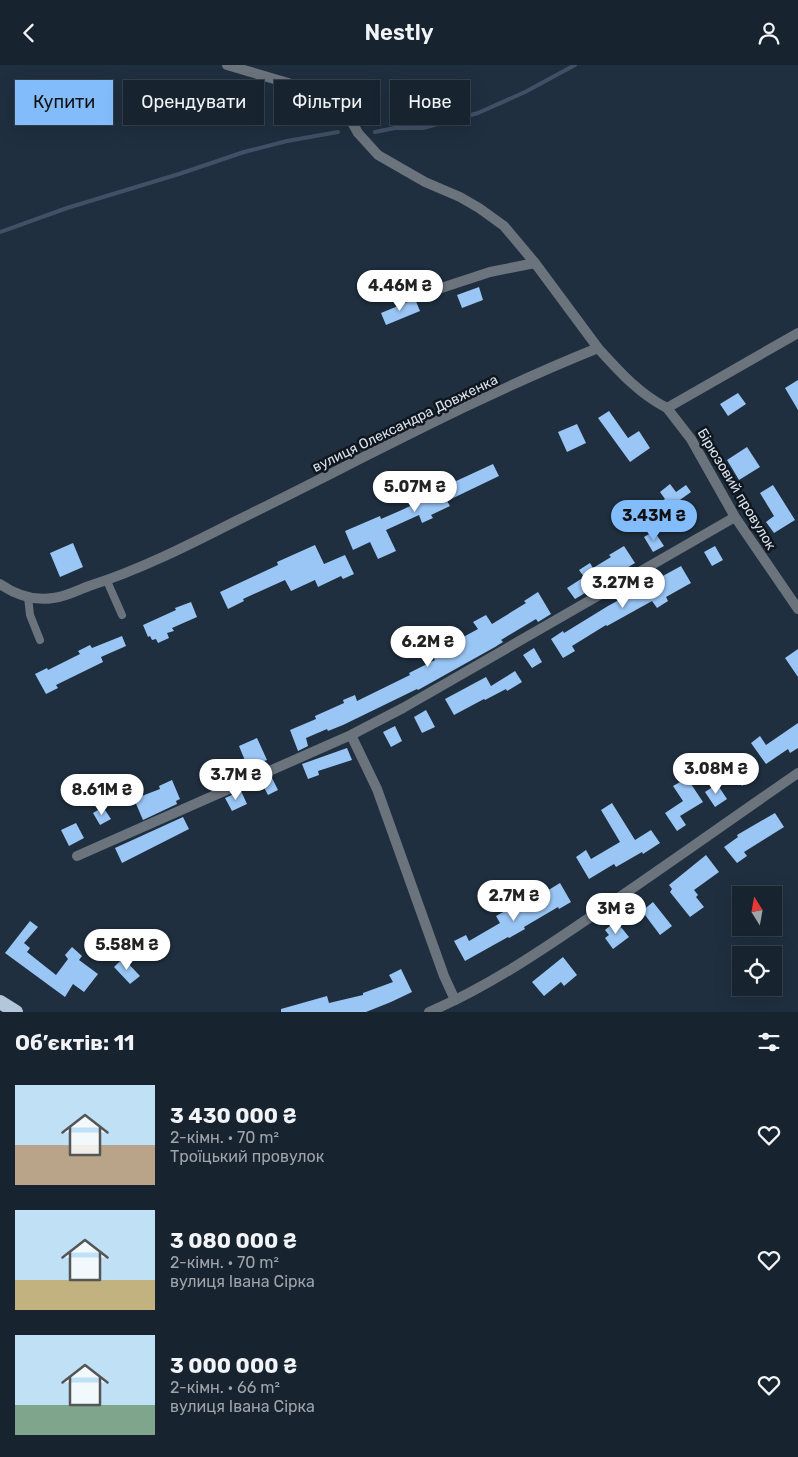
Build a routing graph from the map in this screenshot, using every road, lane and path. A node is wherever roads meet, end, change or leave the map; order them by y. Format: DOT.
graph roads {
  1 [pos="227,65"];
  2 [pos="535,263"];
  3 [pos="423,294"];
  4 [pos="798,333"];
  5 [pos="598,348"];
  6 [pos="667,409"];
  7 [pos="735,517"];
  8 [pos="106,581"];
  9 [pos="0,584"];
  10 [pos="28,597"];
  11 [pos="798,609"];
  12 [pos="122,615"];
  13 [pos="40,640"];
  14 [pos="351,735"];
  15 [pos="798,773"];
  16 [pos="77,856"];
  17 [pos="455,1000"];
  18 [pos="0,1002"];
  19 [pos="16,1012"];
  20 [pos="429,1012"];
  1 -- 2 [label="street"];
  2 -- 3 [label="street"];
  2 -- 5 [label="street"];
  4 -- 6 [label="street"];
  5 -- 6 [label="street"];
  5 -- 8 [label="street, вулиця Олександра Довженка"];
  6 -- 7 [label="street, Бірюзовий провулок"];
  7 -- 11 [label="street, Бірюзовий провулок"];
  7 -- 14 [label="street"];
  8 -- 10 [label="street, вулиця Олександра Довженка"];
  8 -- 12 [label="lane"];
  9 -- 10 [label="street, вулиця Олександра Довженка"];
  10 -- 13 [label="lane"];
  14 -- 16 [label="street"];
  14 -- 17 [label="street"];
  15 -- 17 [label="street"];
  17 -- 20 [label="street"];
  18 -- 19 [label="highway"];
}
